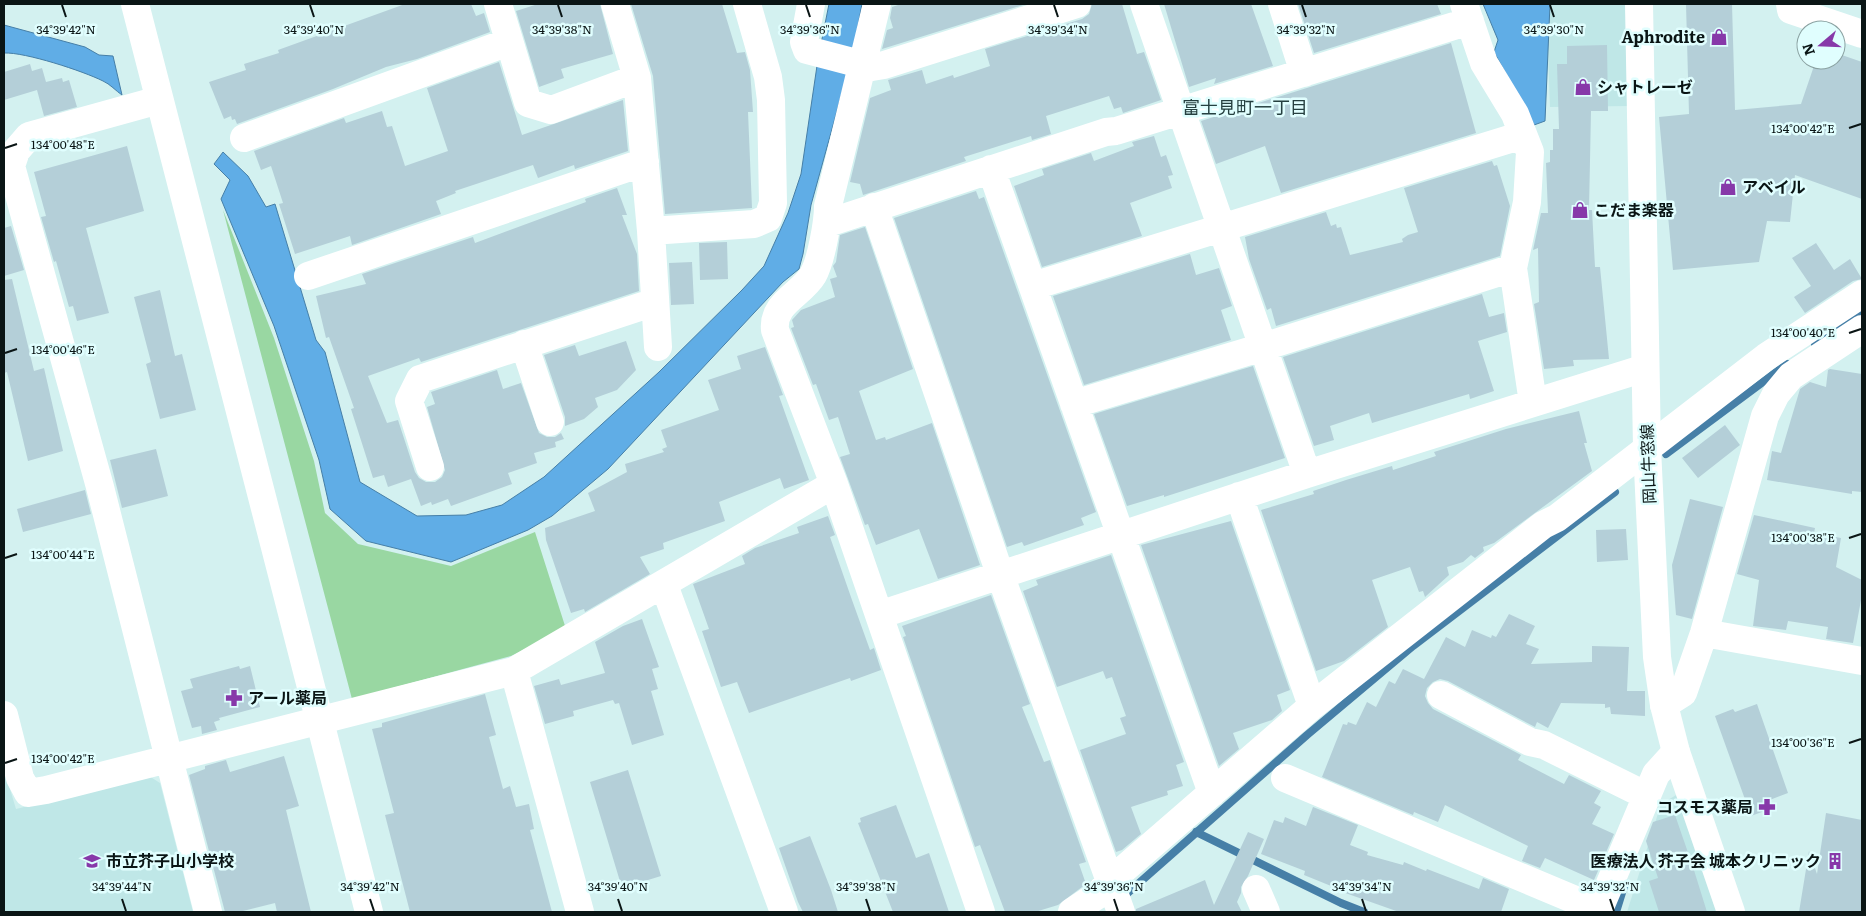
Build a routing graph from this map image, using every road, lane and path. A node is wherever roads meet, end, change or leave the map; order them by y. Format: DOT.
graph roads {
  1 [pos="135,4"];
  2 [pos="498,4"];
  3 [pos="615,4"];
  4 [pos="747,4"];
  5 [pos="811,4"];
  6 [pos="877,4"];
  7 [pos="1077,4"];
  8 [pos="1144,4"];
  9 [pos="1282,4"];
  10 [pos="1638,4"];
  11 [pos="1790,4"];
  12 [pos="1467,12"];
  13 [pos="1862,34"];
  14 [pos="509,42"];
  15 [pos="810,47"];
  16 [pos="762,54"];
  17 [pos="859,63"];
  18 [pos="1304,73"];
  19 [pos="637,78"];
  20 [pos="159,100"];
  21 [pos="1182,111"];
  22 [pos="1523,135"];
  23 [pos="244,138"];
  24 [pos="645,162"];
  25 [pos="990,169"];
  26 [pos="874,208"];
  27 [pos="828,223"];
  28 [pos="1222,228"];
  29 [pos="651,231"];
  30 [pos="1513,268"];
  31 [pos="308,276"];
  32 [pos="1033,286"];
  33 [pos="1862,294"];
  34 [pos="655,302"];
  35 [pos="1862,329"];
  36 [pos="524,344"];
  37 [pos="658,347"];
  38 [pos="1263,347"];
  39 [pos="1783,365"];
  40 [pos="1645,368"];
  41 [pos="1533,403"];
  42 [pos="1074,404"];
  43 [pos="550,422"];
  44 [pos="1646,448"];
  45 [pos="430,468"];
  46 [pos="1307,474"];
  47 [pos="834,484"];
  48 [pos="1239,496"];
  49 [pos="1119,535"];
  50 [pos="1000,574"];
  51 [pos="664,585"];
  52 [pos="879,614"];
  53 [pos="1711,635"];
  54 [pos="1862,661"];
  55 [pos="514,671"];
  56 [pos="1440,695"];
  57 [pos="1664,705"];
  58 [pos="1312,706"];
  59 [pos="4,715"];
  60 [pos="320,720"];
  61 [pos="1676,752"];
  62 [pos="169,758"];
  63 [pos="1285,778"];
  64 [pos="1212,793"];
  65 [pos="1647,796"];
  66 [pos="1117,901"];
  67 [pos="1599,911"];
  68 [pos="208,912"];
  69 [pos="369,912"];
  70 [pos="580,912"];
  71 [pos="784,912"];
  72 [pos="981,912"];
  73 [pos="1072,912"];
  74 [pos="1731,912"];
  1 -- 20 [label="street"];
  2 -- 14 [label="street"];
  3 -- 19 [label="street"];
  4 -- 16 [label="street"];
  5 -- 15 [label="street"];
  6 -- 17 [label="street"];
  7 -- 17 [label="street"];
  8 -- 21 [label="street"];
  9 -- 18 [label="street"];
  10 -- 40 [label="street, 岡山牛窓線"];
  11 -- 13 [label="street"];
  12 -- 18 [label="street"];
  12 -- 22 [label="street"];
  14 -- 19 [label="street"];
  14 -- 23 [label="street"];
  15 -- 16 [label="street"];
  15 -- 17 [label="street"];
  16 -- 29 [label="street"];
  17 -- 27 [label="street"];
  18 -- 21 [label="street"];
  19 -- 24 [label="street"];
  20 -- 60 [label="street"];
  20 -- 62 [label="street"];
  21 -- 25 [label="street"];
  21 -- 28 [label="street"];
  22 -- 28 [label="street"];
  22 -- 30 [label="street"];
  24 -- 29 [label="street"];
  24 -- 31 [label="street"];
  25 -- 26 [label="street"];
  25 -- 32 [label="street"];
  26 -- 27 [label="street"];
  26 -- 50 [label="street"];
  27 -- 47 [label="street"];
  28 -- 32 [label="street"];
  28 -- 38 [label="street"];
  29 -- 34 [label="street"];
  30 -- 38 [label="street"];
  30 -- 41 [label="street"];
  32 -- 42 [label="street"];
  33 -- 39 [label="street"];
  34 -- 36 [label="street"];
  34 -- 37 [label="street"];
  35 -- 39 [label="street"];
  36 -- 43 [label="street"];
  36 -- 45 [label="street"];
  38 -- 42 [label="street"];
  38 -- 46 [label="street"];
  39 -- 44 [label="street"];
  39 -- 53 [label="street"];
  40 -- 41 [label="street"];
  40 -- 44 [label="street, 岡山牛窓線"];
  41 -- 46 [label="street"];
  42 -- 49 [label="street"];
  44 -- 57 [label="street, 岡山牛窓線"];
  44 -- 58 [label="street"];
  46 -- 48 [label="street"];
  47 -- 51 [label="street"];
  47 -- 52 [label="street"];
  48 -- 49 [label="street"];
  48 -- 58 [label="street"];
  49 -- 50 [label="street"];
  49 -- 64 [label="street"];
  50 -- 52 [label="street"];
  50 -- 66 [label="street"];
  51 -- 55 [label="street"];
  51 -- 71 [label="street"];
  52 -- 72 [label="street"];
  53 -- 54 [label="street"];
  53 -- 57 [label="street"];
  55 -- 60 [label="street"];
  55 -- 70 [label="street"];
  56 -- 65 [label="street"];
  57 -- 61 [label="street, 岡山牛窓線"];
  58 -- 64 [label="street"];
  59 -- 62 [label="street"];
  60 -- 62 [label="street"];
  60 -- 69 [label="street"];
  61 -- 65 [label="street"];
  61 -- 74 [label="street, 岡山牛窓線"];
  62 -- 68 [label="street"];
  63 -- 67 [label="street"];
  64 -- 66 [label="street"];
  65 -- 67 [label="street"];
  66 -- 73 [label="street"];
}
